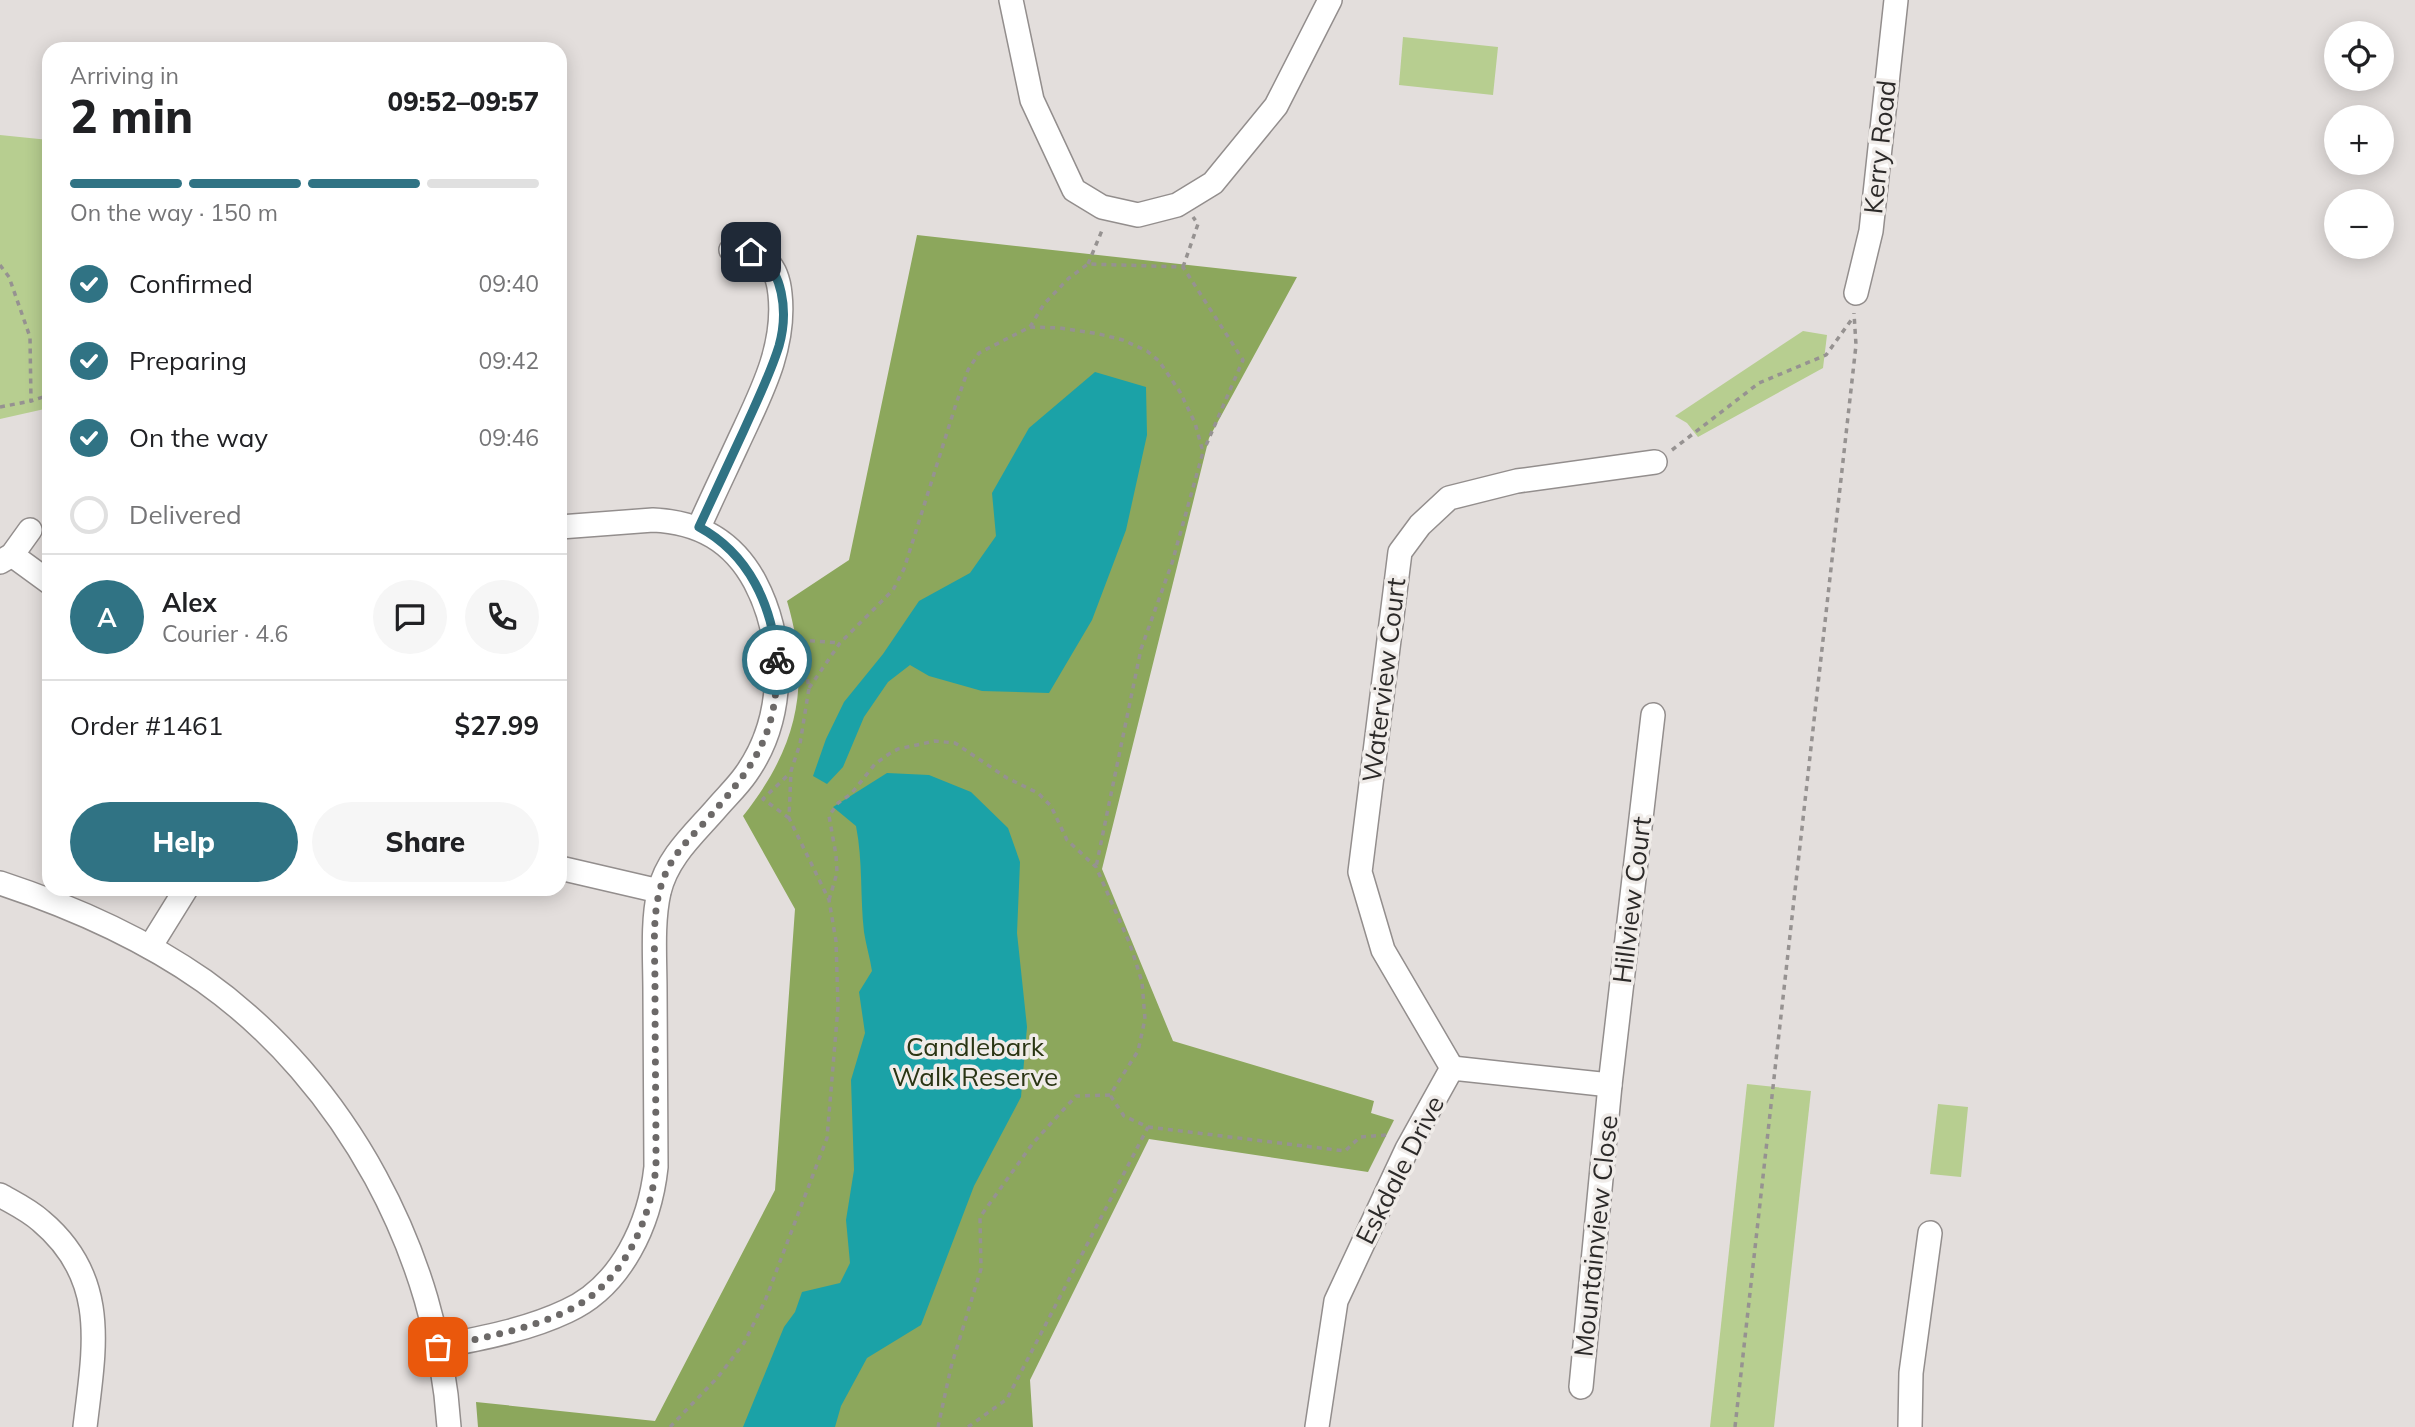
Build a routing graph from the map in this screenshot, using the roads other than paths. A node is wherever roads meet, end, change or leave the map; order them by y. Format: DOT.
graph roads {
  1 [pos="1011,0"];
  2 [pos="1330,0"];
  3 [pos="1896,0"];
  4 [pos="731,250"];
  5 [pos="1856,293"];
  6 [pos="1655,463"];
  7 [pos="567,526"];
  8 [pos="699,527"];
  9 [pos="30,530"];
  10 [pos="6,559"];
  11 [pos="42,578"];
  12 [pos="1653,715"];
  13 [pos="567,870"];
  14 [pos="0,883"];
  15 [pos="659,891"];
  16 [pos="182,896"];
  17 [pos="150,947"];
  18 [pos="1452,1068"];
  19 [pos="1610,1085"];
  20 [pos="0,1195"];
  21 [pos="1930,1233"];
  22 [pos="438,1347"];
  23 [pos="1581,1387"];
  24 [pos="85,1427"];
  25 [pos="449,1427"];
  26 [pos="1317,1427"];
  27 [pos="1910,1427"];
  1 -- 2 [label="street"];
  3 -- 5 [label="street, Kerry Road"];
  4 -- 8 [label="street"];
  6 -- 18 [label="street, Waterview Court"];
  7 -- 8 [label="street"];
  8 -- 15 [label="street"];
  9 -- 10 [label="street"];
  10 -- 11 [label="street"];
  12 -- 19 [label="street, Hillview Court"];
  13 -- 15 [label="street"];
  14 -- 17 [label="street"];
  15 -- 22 [label="street"];
  16 -- 17 [label="street"];
  17 -- 22 [label="street"];
  18 -- 19 [label="street, Eskdale Drive"];
  18 -- 26 [label="street, Eskdale Drive"];
  19 -- 23 [label="street, Mountainview Close"];
  20 -- 24 [label="street"];
  21 -- 27 [label="street"];
  22 -- 25 [label="street"];
}
